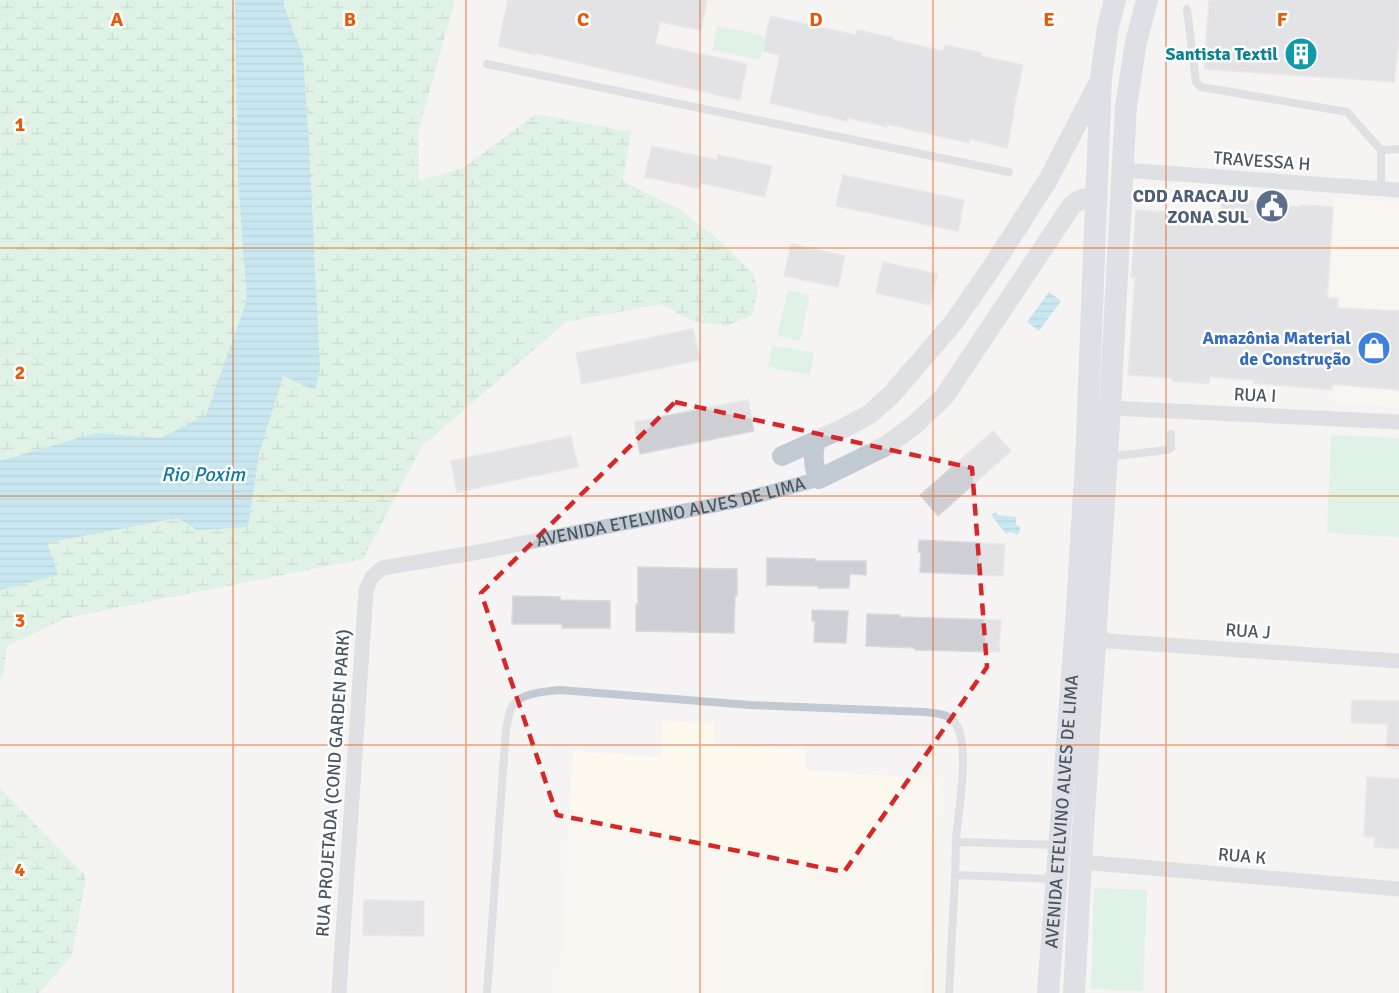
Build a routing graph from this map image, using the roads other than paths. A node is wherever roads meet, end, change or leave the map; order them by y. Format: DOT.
graph roads {
  1 [pos="1115,0"];
  2 [pos="1147,0"];
  3 [pos="1187,9"];
  4 [pos="487,64"];
  5 [pos="1101,78"];
  6 [pos="1399,149"];
  7 [pos="1381,150"];
  8 [pos="1123,170"];
  9 [pos="1009,171"];
  10 [pos="1381,189"];
  11 [pos="1399,190"];
  12 [pos="1096,198"];
  13 [pos="1110,408"];
  14 [pos="1399,422"];
  15 [pos="1171,434"];
  16 [pos="816,441"];
  17 [pos="782,456"];
  18 [pos="1107,456"];
  19 [pos="819,479"];
  20 [pos="372,577"];
  21 [pos="1085,636"];
  22 [pos="1399,661"];
  23 [pos="956,842"];
  24 [pos="1058,845"];
  25 [pos="1081,862"];
  26 [pos="956,874"];
  27 [pos="1056,879"];
  28 [pos="1399,889"];
  29 [pos="339,993"];
  30 [pos="488,993"];
  31 [pos="949,993"];
  32 [pos="1048,993"];
  33 [pos="1074,993"];
  1 -- 5 [label="main road, AVENIDA ETELVINO ALVES DE LIMA"];
  2 -- 8 [label="main road, AVENIDA ETELVINO ALVES DE LIMA"];
  3 -- 7 [label="lane"];
  4 -- 9 [label="lane"];
  5 -- 12 [label="main road, AVENIDA ETELVINO ALVES DE LIMA"];
  5 -- 16 [label="street, AVENIDA ETELVINO ALVES DE LIMA"];
  6 -- 7 [label="lane"];
  7 -- 10 [label="lane"];
  8 -- 10 [label="street, TRAVESSA H"];
  8 -- 13 [label="main road, AVENIDA ETELVINO ALVES DE LIMA"];
  10 -- 11 [label="street, TRAVESSA H"];
  12 -- 19 [label="street, AVENIDA ETELVINO ALVES DE LIMA"];
  12 -- 21 [label="main road, AVENIDA ETELVINO ALVES DE LIMA"];
  13 -- 14 [label="street, RUA I"];
  13 -- 18 [label="main road, AVENIDA ETELVINO ALVES DE LIMA"];
  15 -- 18 [label="lane"];
  16 -- 17 [label="street, AVENIDA ETELVINO ALVES DE LIMA"];
  16 -- 19 [label="street"];
  18 -- 21 [label="main road, AVENIDA ETELVINO ALVES DE LIMA"];
  19 -- 20 [label="street, AVENIDA ETELVINO ALVES DE LIMA"];
  20 -- 29 [label="street, RUA PROJETADA (COND GARDEN PARK)"];
  21 -- 22 [label="street, RUA J"];
  21 -- 24 [label="main road, AVENIDA ETELVINO ALVES DE LIMA"];
  21 -- 25 [label="main road, AVENIDA ETELVINO ALVES DE LIMA"];
  23 -- 24 [label="lane"];
  23 -- 26 [label="lane"];
  23 -- 30 [label="lane"];
  24 -- 27 [label="main road, AVENIDA ETELVINO ALVES DE LIMA"];
  25 -- 28 [label="street, RUA K"];
  25 -- 33 [label="main road, AVENIDA ETELVINO ALVES DE LIMA"];
  26 -- 27 [label="lane"];
  26 -- 31 [label="lane"];
  27 -- 32 [label="main road, AVENIDA ETELVINO ALVES DE LIMA"];
}
